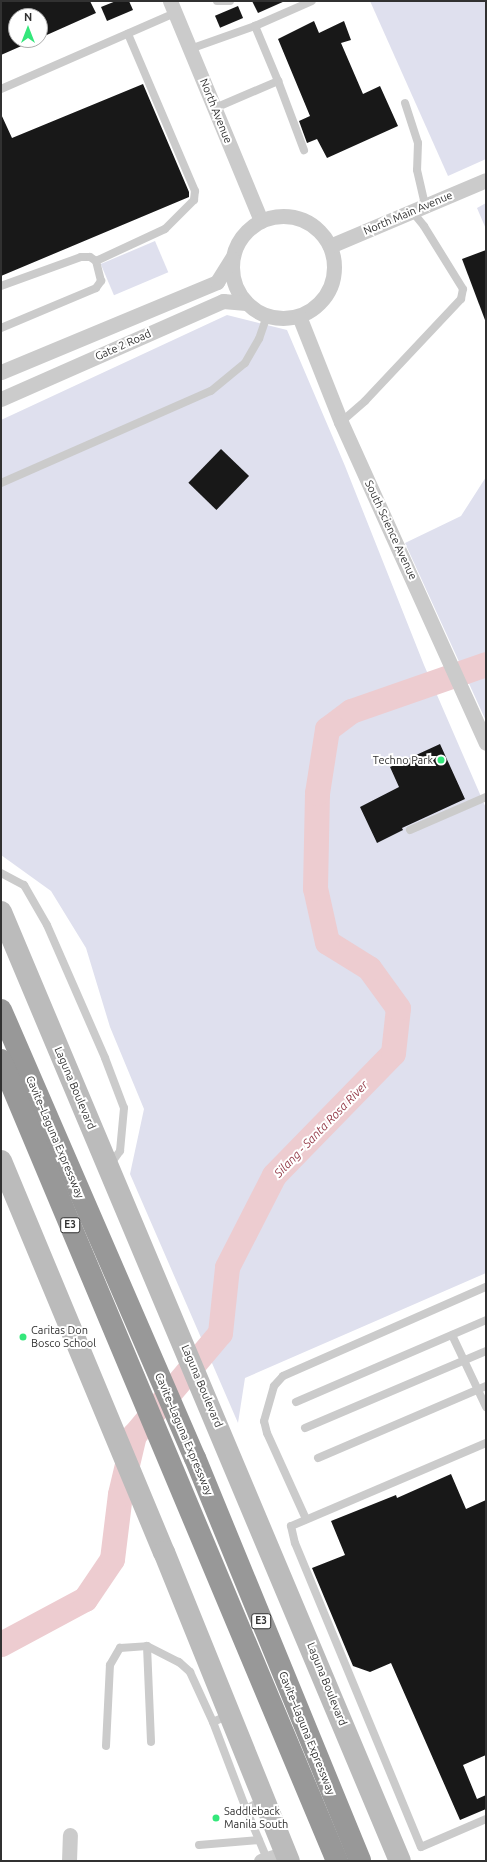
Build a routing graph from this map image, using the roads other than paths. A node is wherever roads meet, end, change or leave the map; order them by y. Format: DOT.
graph roads {
  1 [pos="217,1"];
  2 [pos="230,1"];
  3 [pos="312,1"];
  4 [pos="173,7"];
  5 [pos="255,26"];
  6 [pos="128,34"];
  7 [pos="190,49"];
  8 [pos="278,81"];
  9 [pos="1,89"];
  10 [pos="405,103"];
  11 [pos="214,108"];
  12 [pos="304,150"];
  13 [pos="486,180"];
  14 [pos="418,208"];
  15 [pos="261,221"];
  16 [pos="330,246"];
  17 [pos="232,257"];
  18 [pos="96,262"];
  19 [pos="1,286"];
  20 [pos="246,304"];
  21 [pos="267,316"];
  22 [pos="299,316"];
  23 [pos="1,328"];
  24 [pos="1,372"];
  25 [pos="1,399"];
  26 [pos="341,422"];
  27 [pos="1,482"];
  28 [pos="486,743"];
  29 [pos="486,796"];
  30 [pos="410,830"];
  31 [pos="1,873"];
  32 [pos="1,912"];
  33 [pos="1,1010"];
  34 [pos="1,1060"];
  35 [pos="1,1161"];
  36 [pos="108,1168"];
  37 [pos="486,1288"];
  38 [pos="486,1320"];
  39 [pos="452,1335"];
  40 [pos="486,1351"];
  41 [pos="464,1360"];
  42 [pos="482,1388"];
  43 [pos="296,1402"];
  44 [pos="486,1406"];
  45 [pos="305,1428"];
  46 [pos="486,1443"];
  47 [pos="318,1458"];
  48 [pos="306,1519"];
  49 [pos="147,1646"];
  50 [pos="221,1719"];
  51 [pos="151,1742"];
  52 [pos="106,1746"];
  53 [pos="328,1784"];
  54 [pos="308,1791"];
  55 [pos="255,1804"];
  56 [pos="486,1819"];
  57 [pos="70,1835"];
  58 [pos="259,1840"];
  59 [pos="199,1845"];
  60 [pos="275,1858"];
  61 [pos="69,1861"];
  62 [pos="327,1861"];
  63 [pos="337,1861"];
  64 [pos="360,1861"];
  65 [pos="375,1861"];
  66 [pos="400,1861"];
  1 -- 2 [label="lane"];
  3 -- 5 [label="lane"];
  4 -- 6 [label="lane"];
  4 -- 7 [label="street, North Avenue"];
  5 -- 7 [label="lane"];
  5 -- 8 [label="lane"];
  6 -- 9 [label="lane"];
  6 -- 18 [label="lane"];
  7 -- 11 [label="street, North Avenue"];
  8 -- 11 [label="lane"];
  8 -- 12 [label="lane"];
  10 -- 14 [label="lane"];
  11 -- 15 [label="street, North Avenue"];
  13 -- 14 [label="street, North Main Avenue"];
  14 -- 16 [label="street, North Main Avenue"];
  14 -- 26 [label="lane"];
  15 -- 16 [label="street"];
  15 -- 17 [label="street"];
  16 -- 22 [label="street"];
  17 -- 20 [label="street"];
  17 -- 24 [label="street, Gate 2 Road"];
  18 -- 19 [label="lane"];
  18 -- 23 [label="lane"];
  20 -- 21 [label="street"];
  20 -- 25 [label="street, Gate 2 Road"];
  21 -- 22 [label="street"];
  21 -- 27 [label="lane"];
  22 -- 26 [label="street, South Science Avenue"];
  26 -- 28 [label="street, South Science Avenue"];
  29 -- 30 [label="lane"];
  31 -- 36 [label="lane"];
  32 -- 36 [label="main road, Laguna Boulevard"];
  33 -- 53 [label="highway, Cavite–Laguna Expressway / E3"];
  34 -- 54 [label="highway, Cavite–Laguna Expressway / E3"];
  35 -- 50 [label="main road"];
  36 -- 66 [label="main road, Laguna Boulevard"];
  37 -- 48 [label="lane"];
  38 -- 39 [label="lane"];
  39 -- 41 [label="lane"];
  39 -- 43 [label="lane"];
  40 -- 41 [label="lane"];
  41 -- 42 [label="lane"];
  41 -- 45 [label="lane"];
  42 -- 44 [label="lane"];
  42 -- 47 [label="lane"];
  46 -- 48 [label="lane"];
  48 -- 56 [label="lane"];
  49 -- 50 [label="lane"];
  49 -- 51 [label="lane"];
  49 -- 52 [label="lane"];
  50 -- 55 [label="main road"];
  53 -- 64 [label="highway, Cavite–Laguna Expressway / E3"];
  53 -- 65 [label="highway"];
  54 -- 62 [label="highway"];
  54 -- 63 [label="highway, Cavite–Laguna Expressway / E3"];
  55 -- 58 [label="lane"];
  55 -- 60 [label="main road"];
  57 -- 61 [label="street"];
  58 -- 59 [label="lane"];
  58 -- 60 [label="lane"];
}
